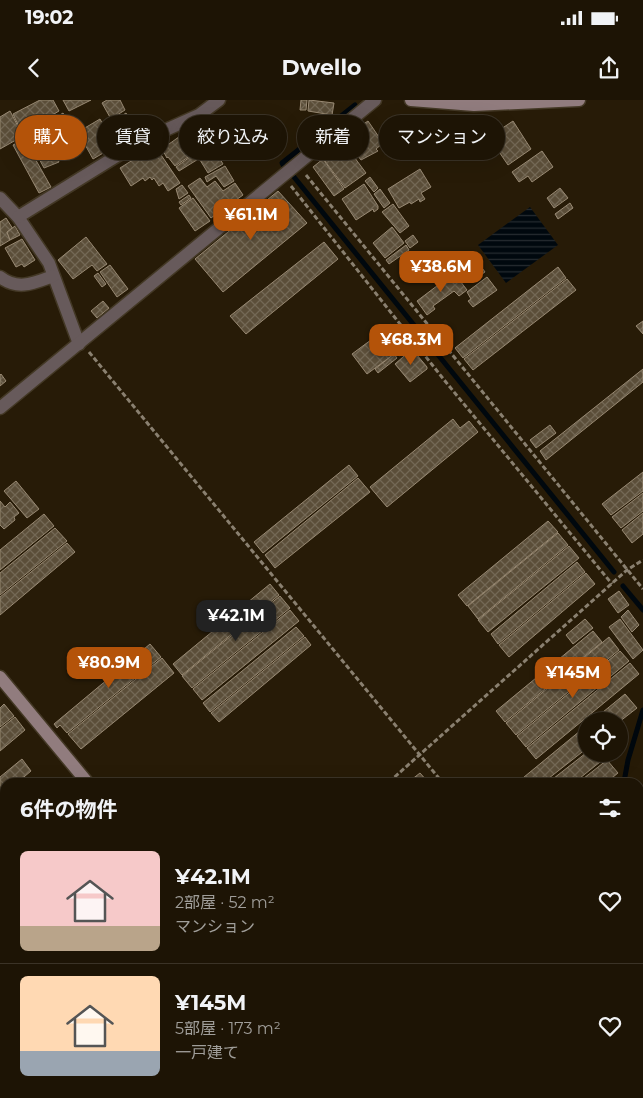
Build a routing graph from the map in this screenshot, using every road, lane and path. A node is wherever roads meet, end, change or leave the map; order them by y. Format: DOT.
graph roads {
  1 [pos="219,100"];
  2 [pos="375,100"];
  3 [pos="411,100"];
  4 [pos="579,100"];
  5 [pos="297,164"];
  6 [pos="282,176"];
  7 [pos="0,198"];
  8 [pos="18,217"];
  9 [pos="54,276"];
  10 [pos="0,277"];
  11 [pos="79,344"];
  12 [pos="0,408"];
  13 [pos="643,560"];
  14 [pos="627,570"];
  15 [pos="612,584"];
  16 [pos="643,589"];
  17 [pos="0,676"];
  18 [pos="421,756"];
  19 [pos="84,778"];
  20 [pos="394,778"];
  21 [pos="439,778"];
  1 -- 8 [label="street"];
  2 -- 5 [label="street"];
  3 -- 4 [label="main road"];
  5 -- 6 [label="street"];
  5 -- 14 [label="path"];
  6 -- 11 [label="street"];
  6 -- 15 [label="path"];
  7 -- 8 [label="street"];
  8 -- 9 [label="street"];
  9 -- 10 [label="street"];
  9 -- 11 [label="street"];
  11 -- 12 [label="street"];
  11 -- 18 [label="path"];
  13 -- 14 [label="path"];
  14 -- 15 [label="path"];
  14 -- 16 [label="path"];
  15 -- 18 [label="path"];
  17 -- 19 [label="main road"];
  18 -- 20 [label="path"];
  18 -- 21 [label="path"];
}
